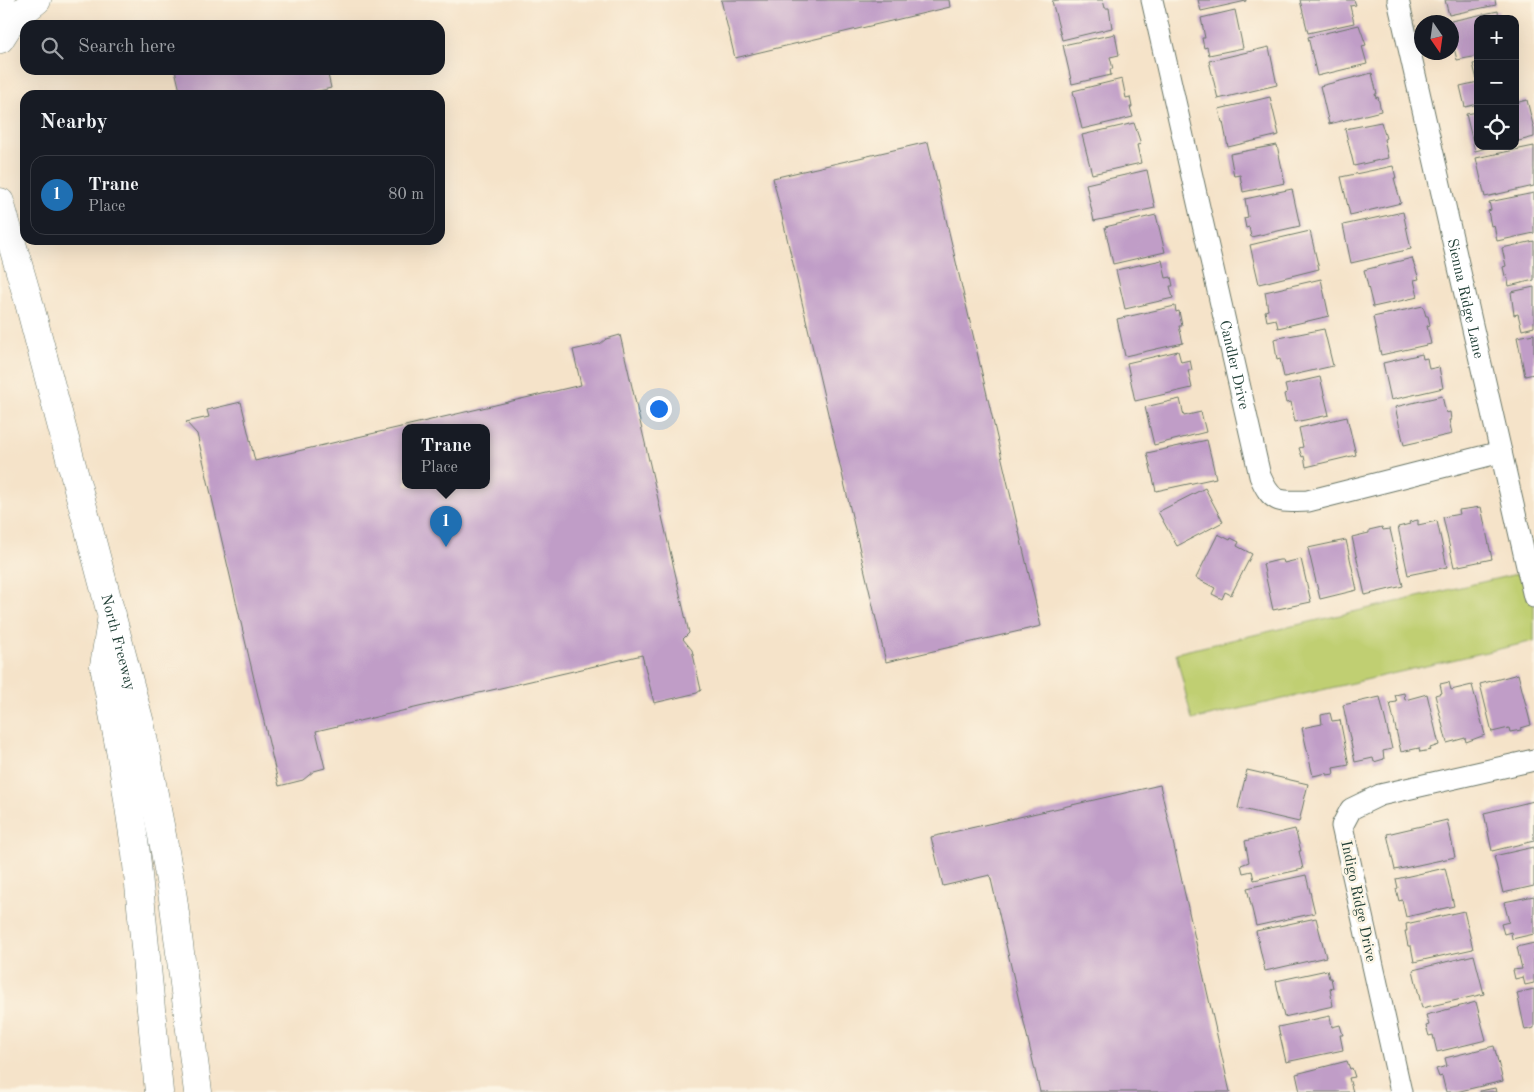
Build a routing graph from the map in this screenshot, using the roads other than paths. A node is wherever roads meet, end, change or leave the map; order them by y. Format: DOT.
graph roads {
  1 [pos="37,0"];
  2 [pos="1152,0"];
  3 [pos="1398,0"];
  4 [pos="0,39"];
  5 [pos="0,202"];
  6 [pos="1501,452"];
  7 [pos="1534,597"];
  8 [pos="112,616"];
  9 [pos="1534,760"];
  10 [pos="158,1092"];
  11 [pos="198,1092"];
  12 [pos="1401,1092"];
  1 -- 4 [label="main road"];
  2 -- 6 [label="street, Candler Drive"];
  3 -- 6 [label="street, Sienna Ridge Lane"];
  5 -- 8 [label="main road, North Freeway"];
  6 -- 7 [label="street, Sienna Ridge Lane"];
  8 -- 10 [label="main road"];
  8 -- 11 [label="main road, North Freeway"];
  9 -- 12 [label="street, Indigo Ridge Drive"];
}
